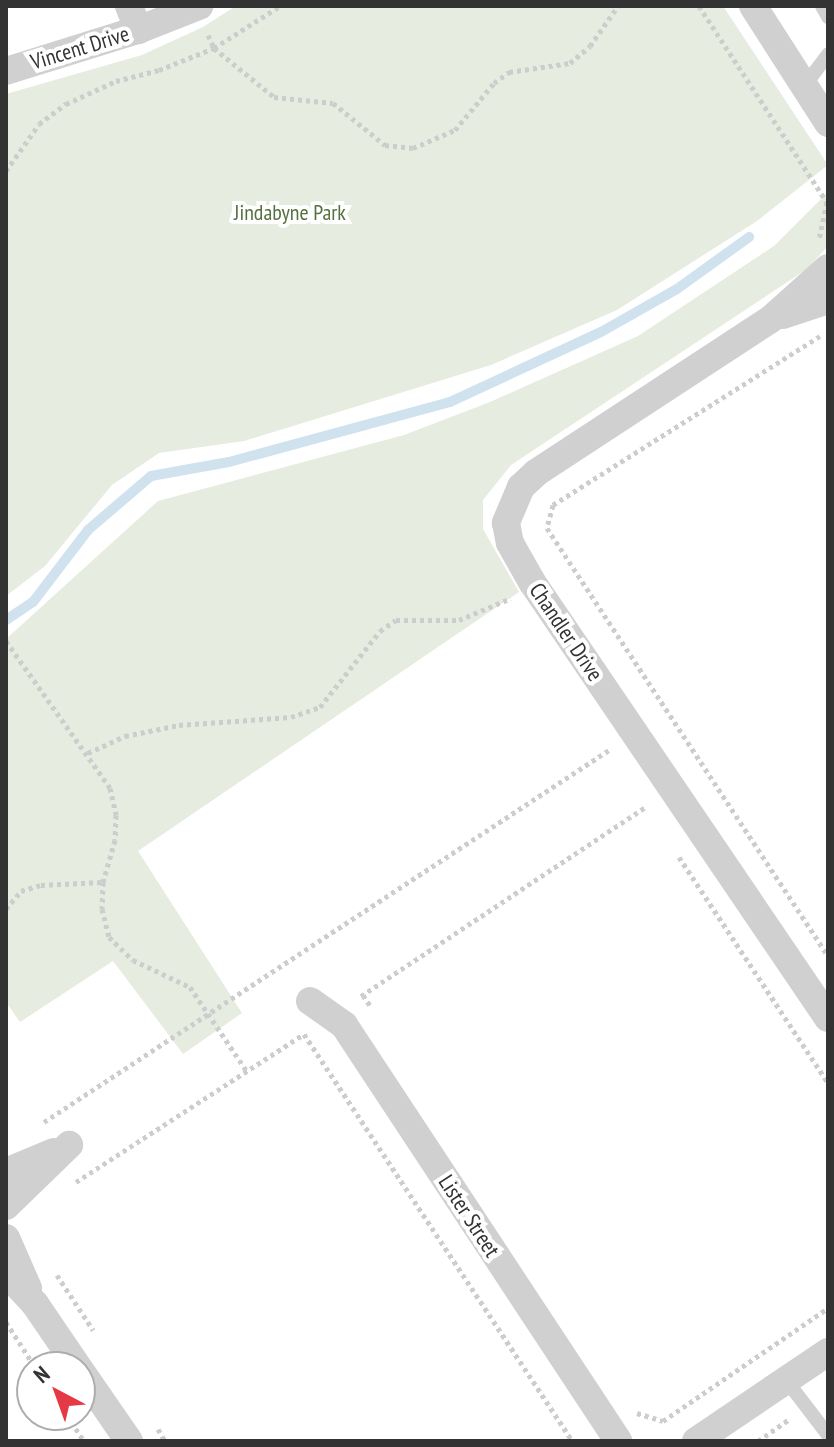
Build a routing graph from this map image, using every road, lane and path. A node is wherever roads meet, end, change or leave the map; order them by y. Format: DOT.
graph roads {
  1 [pos="280,6"];
  2 [pos="618,6"];
  3 [pos="699,6"];
  4 [pos="753,6"];
  5 [pos="822,6"];
  6 [pos="196,8"];
  7 [pos="828,17"];
  8 [pos="133,18"];
  9 [pos="214,48"];
  10 [pos="828,54"];
  11 [pos="6,71"];
  12 [pos="805,85"];
  13 [pos="827,120"];
  14 [pos="6,171"];
  15 [pos="823,259"];
  16 [pos="828,300"];
  17 [pos="771,319"];
  18 [pos="828,331"];
  19 [pos="568,562"];
  20 [pos="532,582"];
  21 [pos="6,641"];
  22 [pos="609,750"];
  23 [pos="88,753"];
  24 [pos="646,807"];
  25 [pos="103,882"];
  26 [pos="6,909"];
  27 [pos="828,956"];
  28 [pos="363,995"];
  29 [pos="322,1008"];
  30 [pos="210,1014"];
  31 [pos="828,1018"];
  32 [pos="380,1021"];
  33 [pos="304,1034"];
  34 [pos="246,1070"];
  35 [pos="32,1130"];
  36 [pos="6,1172"];
  37 [pos="64,1191"];
  38 [pos="6,1206"];
  39 [pos="6,1238"];
  40 [pos="48,1262"];
  41 [pos="6,1273"];
  42 [pos="35,1304"];
  43 [pos="828,1308"];
  44 [pos="6,1322"];
  45 [pos="98,1339"];
  46 [pos="25,1351"];
  47 [pos="67,1351"];
  48 [pos="828,1352"];
  49 [pos="786,1380"];
  50 [pos="96,1393"];
  51 [pos="630,1402"];
  52 [pos="157,1428"];
  53 [pos="828,1435"];
  54 [pos="129,1441"];
  55 [pos="165,1441"];
  56 [pos="572,1441"];
  57 [pos="618,1441"];
  58 [pos="696,1441"];
  1 -- 9 [label="path"];
  2 -- 9 [label="path"];
  3 -- 15 [label="path"];
  4 -- 12 [label="street"];
  5 -- 7 [label="lane"];
  6 -- 8 [label="street, Vincent Drive"];
  6 -- 9 [label="path"];
  8 -- 11 [label="street, Vincent Drive"];
  9 -- 14 [label="path"];
  10 -- 12 [label="lane"];
  12 -- 13 [label="street"];
  15 -- 17 [label="street, Chandler Drive"];
  16 -- 17 [label="street, Chandler Drive"];
  17 -- 20 [label="street, Chandler Drive"];
  18 -- 19 [label="path"];
  19 -- 20 [label="path"];
  19 -- 27 [label="path"];
  20 -- 23 [label="path"];
  20 -- 31 [label="street, Chandler Drive"];
  21 -- 23 [label="path"];
  22 -- 30 [label="path"];
  23 -- 25 [label="path"];
  24 -- 28 [label="path"];
  25 -- 26 [label="path"];
  25 -- 30 [label="path"];
  28 -- 29 [label="path"];
  28 -- 32 [label="path"];
  29 -- 33 [label="path"];
  29 -- 57 [label="street, Lister Street"];
  30 -- 34 [label="path"];
  30 -- 35 [label="path"];
  33 -- 34 [label="path"];
  33 -- 56 [label="path"];
  34 -- 37 [label="path"];
  36 -- 38 [label="street"];
  39 -- 42 [label="street"];
  40 -- 45 [label="path"];
  41 -- 42 [label="street"];
  42 -- 47 [label="street"];
  43 -- 51 [label="path"];
  44 -- 46 [label="path"];
  48 -- 49 [label="street"];
  49 -- 53 [label="lane"];
  49 -- 58 [label="street"];
  50 -- 54 [label="street"];
  52 -- 55 [label="path"];
}
